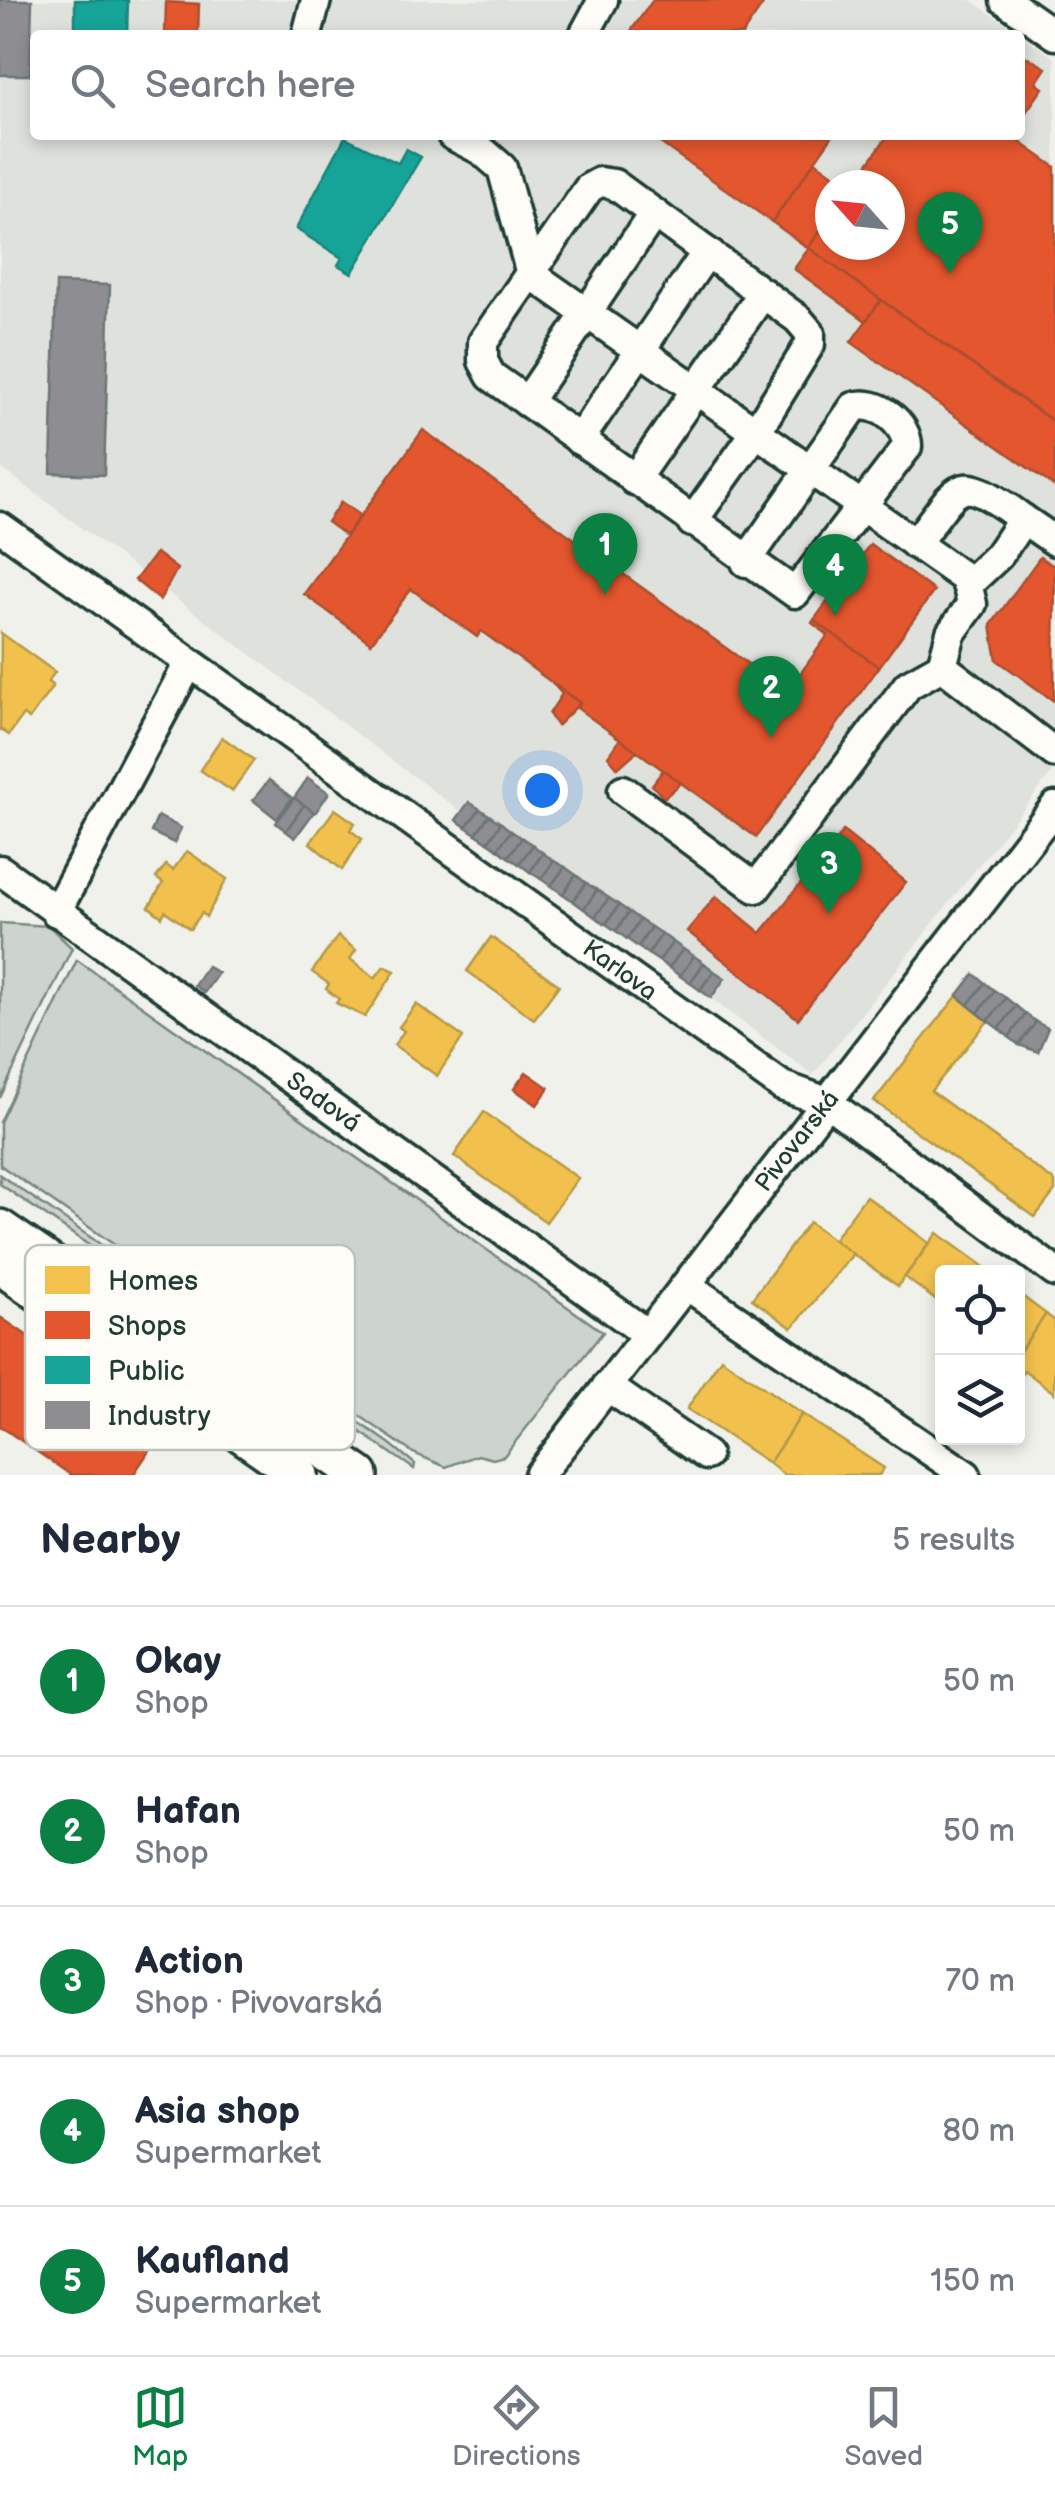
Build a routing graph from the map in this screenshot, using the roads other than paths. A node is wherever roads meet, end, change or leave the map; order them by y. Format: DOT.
graph roads {
  1 [pos="316,0"];
  2 [pos="603,0"];
  3 [pos="1005,0"];
  4 [pos="308,30"];
  5 [pos="587,30"];
  6 [pos="1055,35"];
  7 [pos="461,140"];
  8 [pos="654,214"];
  9 [pos="707,252"];
  10 [pos="531,274"];
  11 [pos="763,293"];
  12 [pos="587,314"];
  13 [pos="640,351"];
  14 [pos="698,391"];
  15 [pos="527,402"];
  16 [pos="756,432"];
  17 [pos="579,440"];
  18 [pos="810,470"];
  19 [pos="634,480"];
  20 [pos="862,506"];
  21 [pos="1023,519"];
  22 [pos="692,522"];
  23 [pos="0,527"];
  24 [pos="1055,541"];
  25 [pos="916,544"];
  26 [pos="746,562"];
  27 [pos="967,585"];
  28 [pos="189,663"];
  29 [pos="942,666"];
  30 [pos="1055,753"];
  31 [pos="623,790"];
  32 [pos="1055,806"];
  33 [pos="0,870"];
  34 [pos="56,912"];
  35 [pos="827,1102"];
  36 [pos="0,1228"];
  37 [pos="25,1245"];
  38 [pos="0,1266"];
  39 [pos="1055,1272"];
  40 [pos="25,1283"];
  41 [pos="686,1285"];
  42 [pos="647,1334"];
  43 [pos="607,1386"];
  44 [pos="264,1450"];
  45 [pos="324,1450"];
  46 [pos="706,1455"];
  47 [pos="300,1475"];
  48 [pos="360,1475"];
  49 [pos="539,1475"];
  50 [pos="966,1475"];
  1 -- 4 [label="street"];
  2 -- 5 [label="street"];
  3 -- 6 [label="street"];
  7 -- 10 [label="street"];
  8 -- 9 [label="street"];
  8 -- 10 [label="street"];
  8 -- 12 [label="street"];
  9 -- 11 [label="street"];
  9 -- 13 [label="street"];
  10 -- 12 [label="street"];
  10 -- 15 [label="street"];
  11 -- 14 [label="street"];
  11 -- 16 [label="street"];
  12 -- 13 [label="street"];
  12 -- 15 [label="street"];
  13 -- 14 [label="street"];
  13 -- 17 [label="street"];
  14 -- 16 [label="street"];
  14 -- 19 [label="street"];
  15 -- 17 [label="street"];
  16 -- 18 [label="street"];
  16 -- 22 [label="street"];
  17 -- 19 [label="street"];
  18 -- 20 [label="street"];
  18 -- 20 [label="street"];
  18 -- 26 [label="street"];
  19 -- 22 [label="street"];
  20 -- 25 [label="street"];
  20 -- 26 [label="street"];
  21 -- 24 [label="street"];
  21 -- 25 [label="street"];
  21 -- 27 [label="street"];
  22 -- 26 [label="street"];
  23 -- 28 [label="street, Karlova"];
  25 -- 27 [label="street"];
  27 -- 29 [label="street"];
  28 -- 34 [label="street"];
  28 -- 35 [label="street, Karlova"];
  29 -- 30 [label="street"];
  29 -- 31 [label="street"];
  32 -- 35 [label="street, Pivovarská"];
  33 -- 34 [label="street, Sadová"];
  34 -- 42 [label="street, Sadová"];
  35 -- 39 [label="street, Karlova"];
  35 -- 41 [label="street, Pivovarská"];
  36 -- 37 [label="main road"];
  38 -- 40 [label="main road"];
  41 -- 42 [label="street, Pivovarská"];
  41 -- 50 [label="street"];
  42 -- 43 [label="street, Pivovarská"];
  43 -- 46 [label="street"];
  43 -- 49 [label="street, Pivovarská"];
  44 -- 47 [label="main road"];
  45 -- 48 [label="main road"];
}
